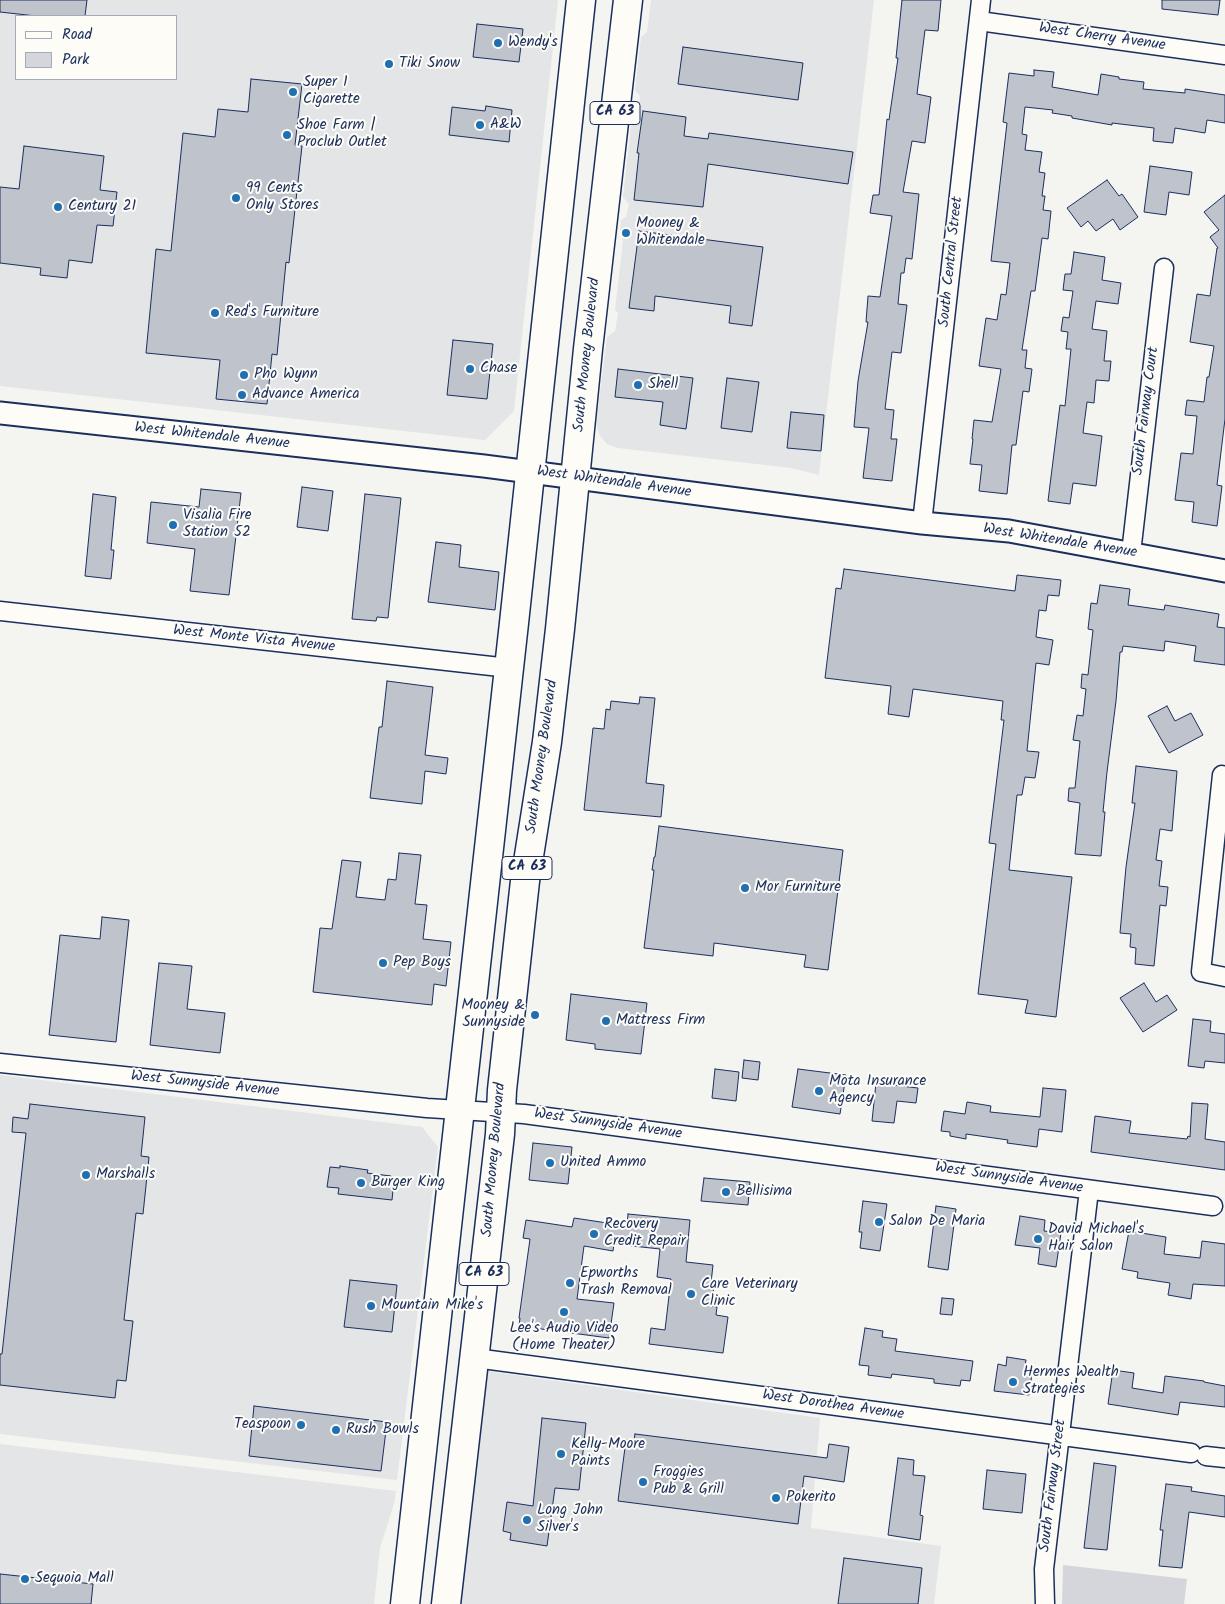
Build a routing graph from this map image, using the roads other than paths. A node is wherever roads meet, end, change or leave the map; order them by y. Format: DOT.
graph roads {
  1 [pos="581,0"];
  2 [pos="628,0"];
  3 [pos="981,0"];
  4 [pos="979,21"];
  5 [pos="1225,55"];
  6 [pos="1164,268"];
  7 [pos="0,413"];
  8 [pos="530,472"];
  9 [pos="576,477"];
  10 [pos="922,523"];
  11 [pos="1131,554"];
  12 [pos="1225,571"];
  13 [pos="0,611"];
  14 [pos="509,668"];
  15 [pos="1223,776"];
  16 [pos="1225,977"];
  17 [pos="0,1063"];
  18 [pos="460,1110"];
  19 [pos="501,1112"];
  20 [pos="1090,1190"];
  21 [pos="1214,1206"];
  22 [pos="475,1358"];
  23 [pos="1061,1437"];
  24 [pos="1225,1458"];
  25 [pos="404,1604"];
  26 [pos="446,1604"];
  27 [pos="1045,1604"];
  1 -- 8 [label="main road, CA 63"];
  2 -- 9 [label="main road, South Mooney Boulevard / CA 63"];
  3 -- 4 [label="street, South Central Street"];
  4 -- 5 [label="street, West Cherry Avenue"];
  4 -- 10 [label="street, South Central Street"];
  6 -- 11 [label="street, South Fairway Court"];
  7 -- 8 [label="street, West Whitendale Avenue"];
  8 -- 9 [label="street, West Whitendale Avenue"];
  8 -- 14 [label="main road, CA 63"];
  9 -- 10 [label="street, West Whitendale Avenue"];
  9 -- 19 [label="main road, South Mooney Boulevard / CA 63"];
  10 -- 11 [label="street, West Whitendale Avenue"];
  11 -- 12 [label="street, West Whitendale Avenue"];
  13 -- 14 [label="street, West Monte Vista Avenue"];
  14 -- 18 [label="main road, CA 63"];
  15 -- 16 [label="street"];
  17 -- 18 [label="street, West Sunnyside Avenue"];
  18 -- 19 [label="street, West Sunnyside Avenue"];
  18 -- 25 [label="main road, CA 63"];
  19 -- 20 [label="street, West Sunnyside Avenue"];
  19 -- 22 [label="main road, South Mooney Boulevard / CA 63"];
  20 -- 21 [label="street, West Sunnyside Avenue"];
  20 -- 23 [label="street, South Fairway Street"];
  22 -- 23 [label="street, West Dorothea Avenue"];
  22 -- 26 [label="main road, South Mooney Boulevard / CA 63"];
  23 -- 24 [label="street, West Dorothea Avenue"];
  23 -- 27 [label="street, South Fairway Street"];
}
